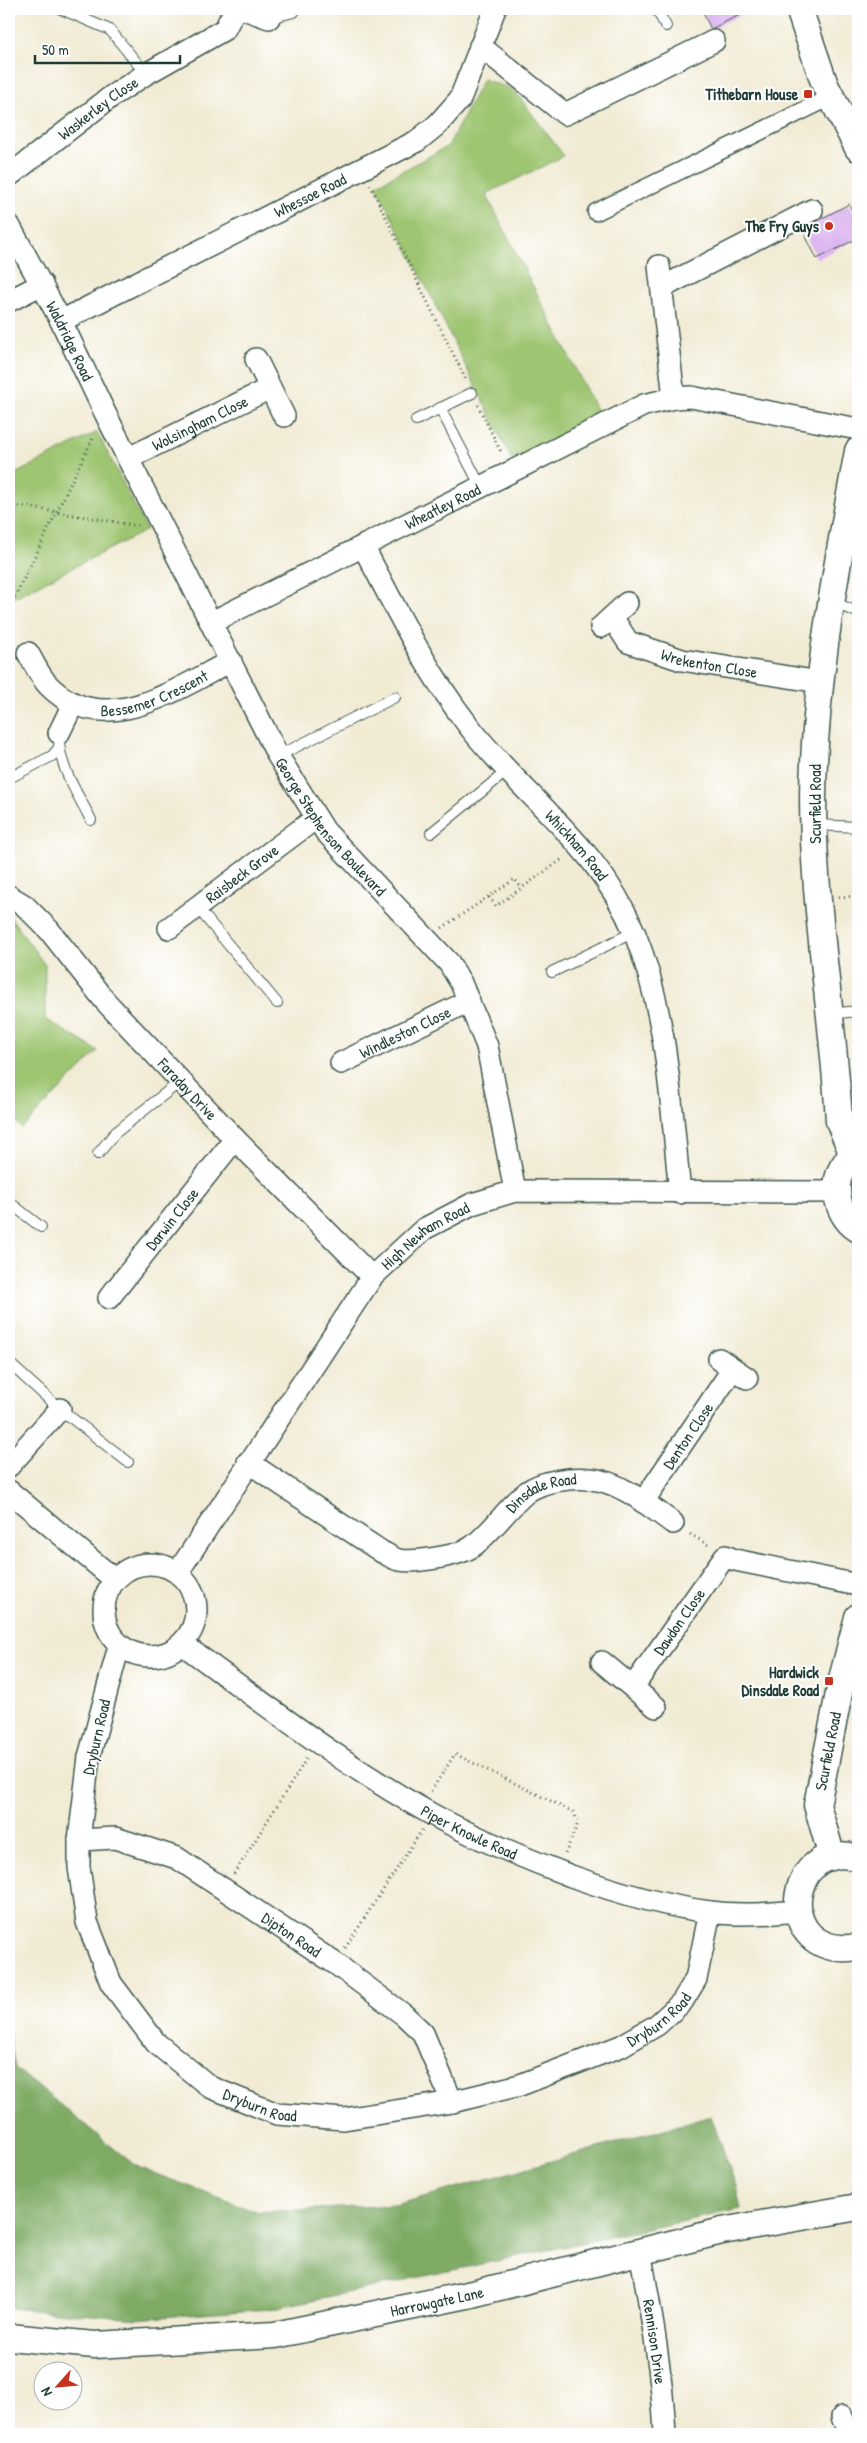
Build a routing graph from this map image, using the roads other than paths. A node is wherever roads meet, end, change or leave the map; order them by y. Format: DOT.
graph roads {
  1 [pos="61,9"];
  2 [pos="236,9"];
  3 [pos="244,9"];
  4 [pos="295,9"];
  5 [pos="495,9"];
  6 [pos="656,9"];
  7 [pos="799,9"];
  8 [pos="270,18"];
  9 [pos="666,26"];
  10 [pos="714,40"];
  11 [pos="480,46"];
  12 [pos="146,74"];
  13 [pos="831,97"];
  14 [pos="858,148"];
  15 [pos="9,176"];
  16 [pos="812,210"];
  17 [pos="596,212"];
  18 [pos="9,225"];
  19 [pos="659,266"];
  20 [pos="42,284"];
  21 [pos="663,287"];
  22 [pos="9,301"];
  23 [pos="61,321"];
  24 [pos="256,360"];
  25 [pos="270,388"];
  26 [pos="472,393"];
  27 [pos="674,398"];
  28 [pos="440,408"];
  29 [pos="284,416"];
  30 [pos="416,420"];
  31 [pos="858,428"];
  32 [pos="858,451"];
  33 [pos="129,458"];
  34 [pos="481,487"];
  35 [pos="363,546"];
  36 [pos="830,602"];
  37 [pos="627,603"];
  38 [pos="858,612"];
  39 [pos="212,622"];
  40 [pos="28,653"];
  41 [pos="231,661"];
  42 [pos="820,682"];
  43 [pos="395,697"];
  44 [pos="73,704"];
  45 [pos="58,741"];
  46 [pos="278,756"];
  47 [pos="508,770"];
  48 [pos="9,778"];
  49 [pos="316,818"];
  50 [pos="91,820"];
  51 [pos="815,825"];
  52 [pos="858,827"];
  53 [pos="431,833"];
  54 [pos="9,896"];
  55 [pos="197,907"];
  56 [pos="169,928"];
  57 [pos="634,932"];
  58 [pos="552,972"];
  59 [pos="469,1001"];
  60 [pos="277,1003"];
  61 [pos="858,1011"];
  62 [pos="829,1014"];
  63 [pos="341,1063"];
  64 [pos="181,1081"];
  65 [pos="235,1139"];
  66 [pos="98,1154"];
  67 [pos="856,1154"];
  68 [pos="515,1191"];
  69 [pos="836,1192"];
  70 [pos="680,1193"];
  71 [pos="9,1202"];
  72 [pos="41,1227"];
  73 [pos="858,1229"];
  74 [pos="372,1277"];
  75 [pos="109,1298"];
  76 [pos="9,1363"];
  77 [pos="733,1369"];
  78 [pos="60,1409"];
  79 [pos="128,1462"];
  80 [pos="248,1462"];
  81 [pos="9,1466"];
  82 [pos="9,1491"];
  83 [pos="643,1502"];
  84 [pos="673,1523"];
  85 [pos="178,1572"];
  86 [pos="114,1579"];
  87 [pos="858,1585"];
  88 [pos="858,1617"];
  89 [pos="182,1644"];
  90 [pos="119,1646"];
  91 [pos="602,1662"];
  92 [pos="633,1687"];
  93 [pos="656,1707"];
  94 [pos="79,1840"];
  95 [pos="832,1857"];
  96 [pos="858,1858"];
  97 [pos="797,1911"];
  98 [pos="710,1912"];
  99 [pos="858,1947"];
  100 [pos="452,2102"];
  101 [pos="858,2207"];
  102 [pos="640,2251"];
  103 [pos="9,2337"];
  104 [pos="665,2434"];
  1 -- 12 [label="lane"];
  2 -- 12 [label="street, Waskerley Close"];
  3 -- 8 [label="street"];
  4 -- 8 [label="lane"];
  5 -- 11 [label="street, Whessoe Road"];
  6 -- 9 [label="lane"];
  7 -- 13 [label="street"];
  10 -- 11 [label="street"];
  11 -- 23 [label="street, Whessoe Road"];
  12 -- 15 [label="street, Waskerley Close"];
  13 -- 14 [label="street"];
  13 -- 17 [label="street"];
  16 -- 21 [label="street"];
  18 -- 20 [label="street, Waldridge Road"];
  19 -- 21 [label="street"];
  20 -- 22 [label="street"];
  20 -- 23 [label="street, Waldridge Road"];
  21 -- 27 [label="street"];
  23 -- 33 [label="street, Waldridge Road"];
  24 -- 25 [label="street"];
  25 -- 29 [label="street"];
  25 -- 33 [label="street, Wolsingham Close"];
  26 -- 28 [label="lane"];
  27 -- 31 [label="street, Wheatley Road"];
  27 -- 34 [label="street, Wheatley Road"];
  28 -- 30 [label="lane"];
  28 -- 34 [label="lane"];
  32 -- 36 [label="street, Scurfield Road"];
  33 -- 39 [label="street, George Stephenson Boulevard"];
  34 -- 35 [label="street, Wheatley Road"];
  35 -- 39 [label="street, Wheatley Road"];
  35 -- 47 [label="street, Whickham Road"];
  36 -- 38 [label="lane"];
  36 -- 42 [label="street, Scurfield Road"];
  37 -- 42 [label="street, Wrekenton Close"];
  39 -- 41 [label="street, George Stephenson Boulevard"];
  40 -- 44 [label="street, Bessemer Crescent"];
  41 -- 44 [label="street, Bessemer Crescent"];
  41 -- 46 [label="street, George Stephenson Boulevard"];
  42 -- 51 [label="street, Scurfield Road"];
  43 -- 46 [label="lane"];
  44 -- 45 [label="street"];
  45 -- 48 [label="lane"];
  45 -- 50 [label="lane"];
  46 -- 49 [label="street, George Stephenson Boulevard"];
  47 -- 53 [label="lane"];
  47 -- 57 [label="street, Whickham Road"];
  49 -- 55 [label="street, Raisbeck Grove"];
  49 -- 59 [label="street, George Stephenson Boulevard"];
  51 -- 52 [label="lane"];
  51 -- 62 [label="street, Scurfield Road"];
  54 -- 64 [label="street, Faraday Drive"];
  55 -- 56 [label="street, Raisbeck Grove"];
  55 -- 60 [label="lane"];
  57 -- 58 [label="lane"];
  57 -- 70 [label="street, Whickham Road"];
  59 -- 63 [label="street, Windleston Close"];
  59 -- 68 [label="street, George Stephenson Boulevard"];
  61 -- 62 [label="lane"];
  62 -- 67 [label="street, Scurfield Road"];
  64 -- 65 [label="street, Faraday Drive"];
  64 -- 66 [label="lane"];
  65 -- 74 [label="street, Faraday Drive"];
  65 -- 75 [label="street, Darwin Close"];
  67 -- 69 [label="street, Scurfield Road"];
  68 -- 70 [label="street, High Newham Road"];
  68 -- 74 [label="street, High Newham Road"];
  69 -- 70 [label="street, High Newham Road"];
  69 -- 73 [label="street"];
  71 -- 72 [label="lane"];
  74 -- 80 [label="street, High Newham Road"];
  76 -- 78 [label="lane"];
  77 -- 83 [label="street, Denton Close"];
  78 -- 79 [label="lane"];
  78 -- 81 [label="street"];
  80 -- 83 [label="street, Dinsdale Road"];
  80 -- 85 [label="street, High Newham Road"];
  82 -- 86 [label="street"];
  83 -- 84 [label="street, Dinsdale Road"];
  85 -- 86 [label="street"];
  85 -- 89 [label="street"];
  86 -- 90 [label="street"];
  87 -- 92 [label="street, Dawdon Close"];
  88 -- 95 [label="street, Scurfield Road"];
  89 -- 90 [label="street"];
  89 -- 98 [label="street, Piper Knowle Road"];
  90 -- 94 [label="street, Dryburn Road"];
  91 -- 92 [label="street"];
  92 -- 93 [label="street"];
  94 -- 100 [label="street, Dipton Road"];
  94 -- 100 [label="street, Dryburn Road"];
  95 -- 96 [label="street"];
  95 -- 97 [label="street"];
  97 -- 98 [label="street, Piper Knowle Road"];
  97 -- 99 [label="street"];
  98 -- 100 [label="street, Dryburn Road"];
  101 -- 102 [label="street, Harrowgate Lane"];
  102 -- 103 [label="street, Harrowgate Lane"];
  102 -- 104 [label="street, Rennison Drive"];
}
